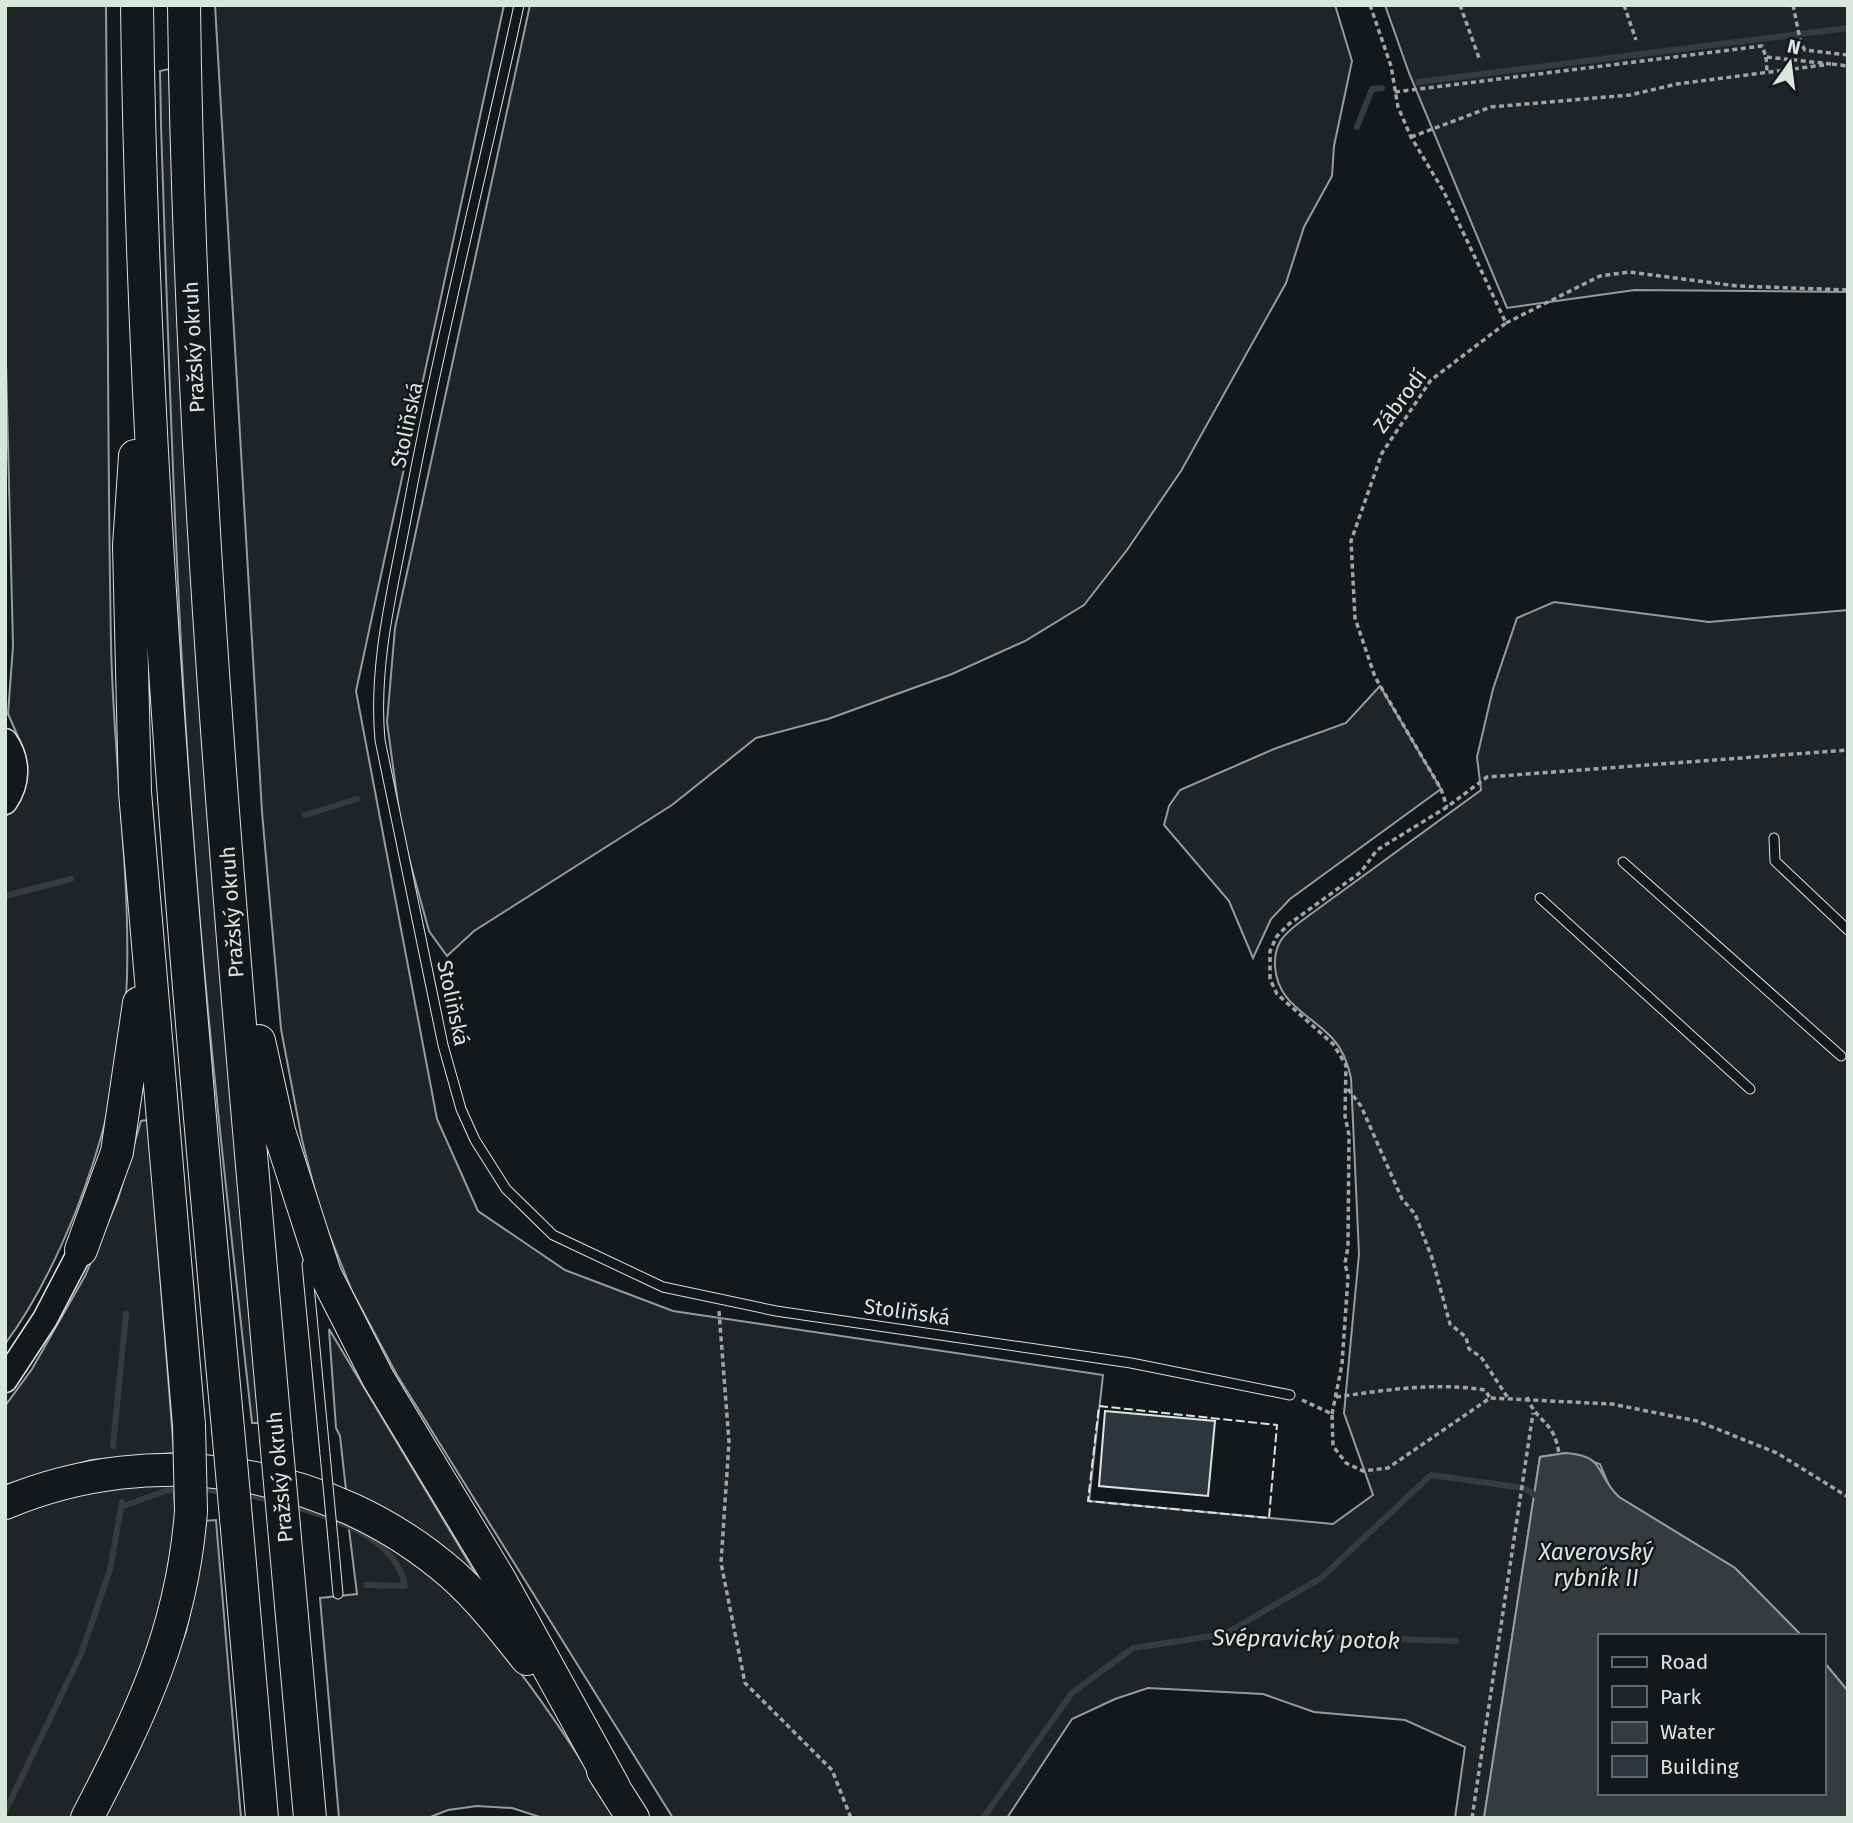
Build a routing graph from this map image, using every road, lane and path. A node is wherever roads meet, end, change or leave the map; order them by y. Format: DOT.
graph roads {
  1 [pos="137,5"];
  2 [pos="184,5"];
  3 [pos="519,5"];
  4 [pos="1370,5"];
  5 [pos="1460,5"];
  6 [pos="1624,5"];
  7 [pos="1793,5"];
  8 [pos="1636,40"];
  9 [pos="1848,55"];
  10 [pos="1766,57"];
  11 [pos="1479,58"];
  12 [pos="1831,64"];
  13 [pos="1848,66"];
  14 [pos="1767,72"];
  15 [pos="1395,92"];
  16 [pos="1411,137"];
  17 [pos="1848,290"];
  18 [pos="145,312"];
  19 [pos="1506,323"];
  20 [pos="6,741"];
  21 [pos="1848,750"];
  22 [pos="5,802"];
  23 [pos="1447,807"];
  24 [pos="1773,838"];
  25 [pos="1623,862"];
  26 [pos="1540,898"];
  27 [pos="234,925"];
  28 [pos="1848,930"];
  29 [pos="147,939"];
  30 [pos="1841,1056"];
  31 [pos="1348,1088"];
  32 [pos="1750,1089"];
  33 [pos="295,1184"];
  34 [pos="304,1246"];
  35 [pos="81,1250"];
  36 [pos="306,1259"];
  37 [pos="718,1298"];
  38 [pos="5,1380"];
  39 [pos="1290,1395"];
  40 [pos="1335,1397"];
  41 [pos="1490,1398"];
  42 [pos="1507,1398"];
  43 [pos="1527,1398"];
  44 [pos="1533,1413"];
  45 [pos="1332,1414"];
  46 [pos="1559,1454"];
  47 [pos="1848,1497"];
  48 [pos="5,1503"];
  49 [pos="338,1594"];
  50 [pos="614,1787"];
  51 [pos="87,1818"];
  52 [pos="261,1818"];
  53 [pos="310,1818"];
  54 [pos="633,1818"];
  55 [pos="852,1818"];
  56 [pos="1472,1818"];
  1 -- 18 [label="highway"];
  2 -- 27 [label="highway, Pražský okruh"];
  3 -- 37 [label="lane, Stoliňská"];
  4 -- 15 [label="path"];
  5 -- 11 [label="path"];
  6 -- 8 [label="path"];
  7 -- 9 [label="path"];
  10 -- 12 [label="path"];
  10 -- 14 [label="path"];
  10 -- 15 [label="path"];
  12 -- 13 [label="path"];
  12 -- 14 [label="path"];
  14 -- 16 [label="path"];
  15 -- 16 [label="path"];
  16 -- 19 [label="path"];
  17 -- 19 [label="path, Zábrodí"];
  18 -- 29 [label="highway"];
  18 -- 52 [label="highway, bridge"];
  19 -- 23 [label="path, Zábrodí"];
  20 -- 22 [label="main road"];
  21 -- 23 [label="path"];
  23 -- 31 [label="path"];
  24 -- 28 [label="lane"];
  25 -- 30 [label="lane"];
  26 -- 32 [label="lane"];
  27 -- 33 [label="highway"];
  27 -- 53 [label="highway, Pražský okruh, bridge"];
  29 -- 35 [label="highway"];
  29 -- 51 [label="highway, bridge"];
  31 -- 40 [label="path"];
  31 -- 42 [label="path"];
  33 -- 34 [label="lane"];
  33 -- 50 [label="highway"];
  35 -- 38 [label="main road"];
  36 -- 49 [label="lane, bridge"];
  37 -- 39 [label="lane, Stoliňská"];
  37 -- 55 [label="path"];
  39 -- 45 [label="path"];
  40 -- 41 [label="path"];
  40 -- 45 [label="path"];
  41 -- 42 [label="path"];
  41 -- 45 [label="path"];
  42 -- 43 [label="path"];
  43 -- 44 [label="path"];
  43 -- 47 [label="path"];
  44 -- 46 [label="path"];
  44 -- 56 [label="path"];
  48 -- 50 [label="highway"];
  50 -- 54 [label="highway"];
}
